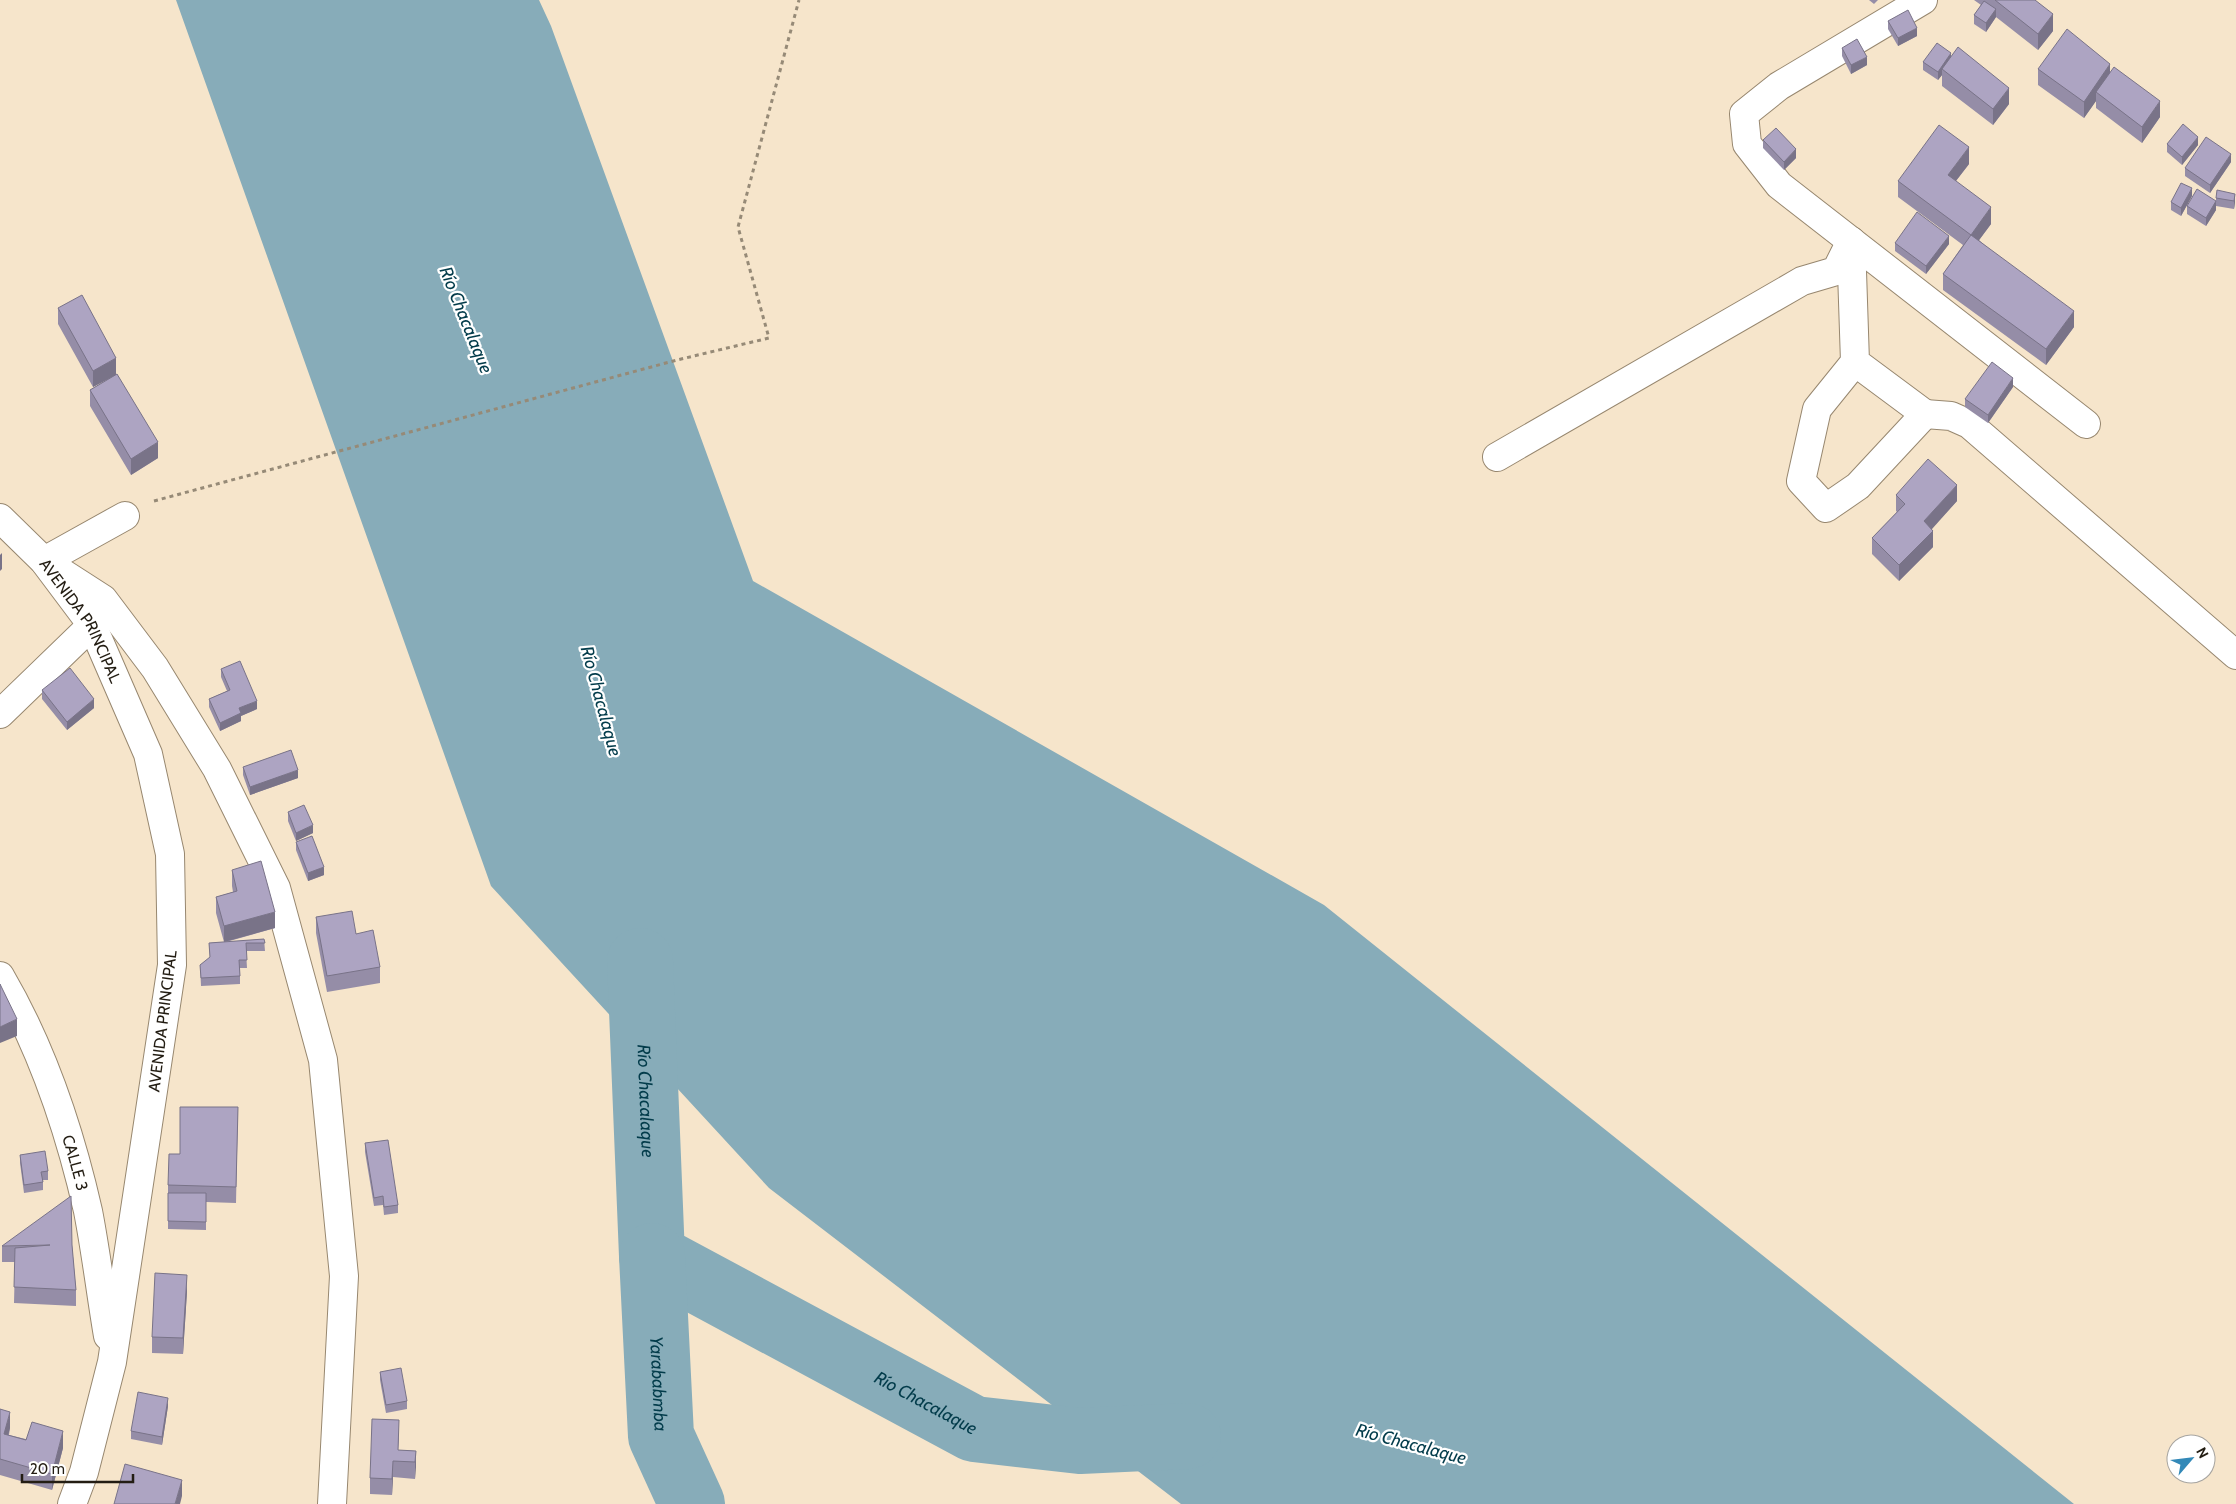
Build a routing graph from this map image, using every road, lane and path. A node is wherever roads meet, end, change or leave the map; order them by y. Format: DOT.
graph roads {
  1 [pos="799,0"];
  2 [pos="1923,0"];
  3 [pos="1851,241"];
  4 [pos="1855,362"];
  5 [pos="1925,414"];
  6 [pos="2086,424"];
  7 [pos="1497,457"];
  8 [pos="125,516"];
  9 [pos="0,518"];
  10 [pos="44,561"];
  11 [pos="92,626"];
  12 [pos="2236,655"];
  13 [pos="0,714"];
  14 [pos="0,976"];
  15 [pos="112,1362"];
  16 [pos="72,1504"];
  17 [pos="332,1504"];
  1 -- 8 [label="path"];
  2 -- 3 [label="street"];
  3 -- 4 [label="street"];
  3 -- 6 [label="street"];
  3 -- 7 [label="street"];
  4 -- 5 [label="street"];
  4 -- 5 [label="street"];
  5 -- 12 [label="street"];
  8 -- 10 [label="street"];
  9 -- 10 [label="street, AVENIDA PRINCIPAL"];
  10 -- 11 [label="street, AVENIDA PRINCIPAL"];
  10 -- 17 [label="street"];
  11 -- 13 [label="street"];
  11 -- 15 [label="street, AVENIDA PRINCIPAL"];
  14 -- 15 [label="street, CALLE 3"];
  15 -- 16 [label="street, AVENIDA PRINCIPAL"];
}
